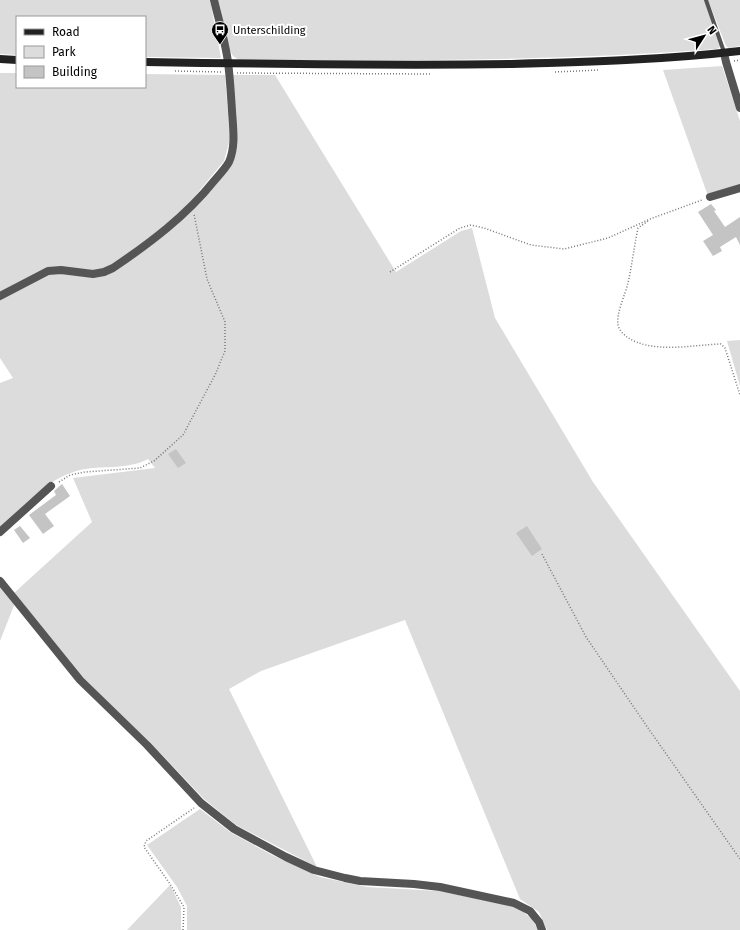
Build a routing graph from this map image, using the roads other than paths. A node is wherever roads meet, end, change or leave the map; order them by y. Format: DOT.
graph roads {
  1 [pos="214,0"];
  2 [pos="706,0"];
  3 [pos="740,51"];
  4 [pos="724,53"];
  5 [pos="0,59"];
  6 [pos="16,60"];
  7 [pos="146,62"];
  8 [pos="228,64"];
  9 [pos="740,108"];
  10 [pos="740,188"];
  11 [pos="710,197"];
  12 [pos="0,296"];
  13 [pos="50,486"];
  14 [pos="0,532"];
  15 [pos="0,580"];
  16 [pos="542,930"];
  1 -- 8 [label="street"];
  2 -- 4 [label="lane"];
  3 -- 4 [label="street"];
  4 -- 8 [label="street"];
  4 -- 9 [label="street"];
  5 -- 6 [label="street"];
  7 -- 8 [label="street"];
  8 -- 12 [label="street"];
  10 -- 11 [label="street"];
  13 -- 14 [label="street"];
  15 -- 16 [label="street"];
}
